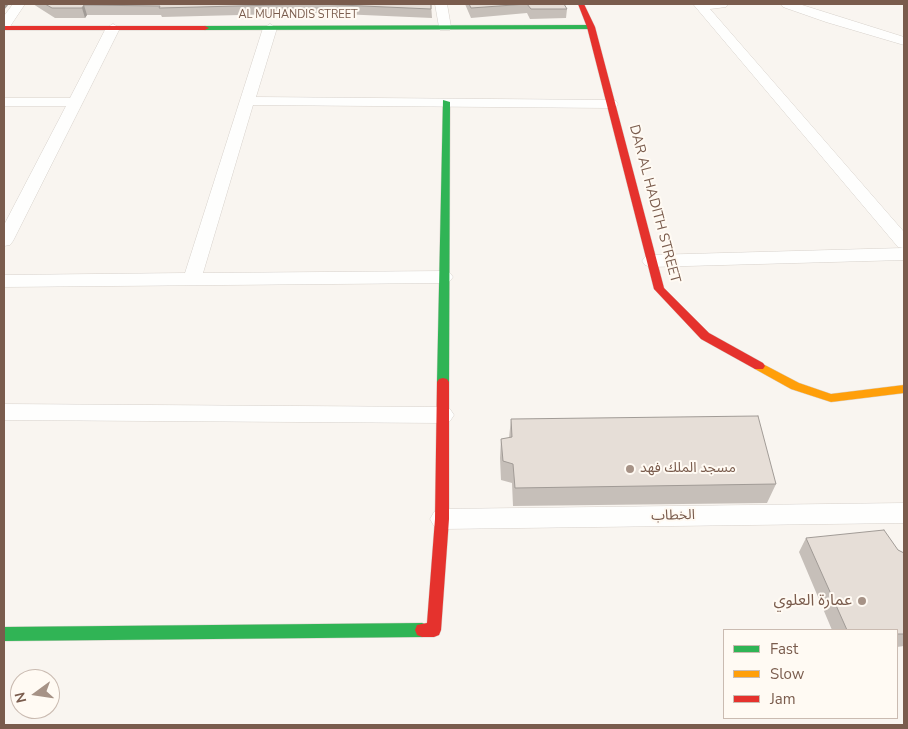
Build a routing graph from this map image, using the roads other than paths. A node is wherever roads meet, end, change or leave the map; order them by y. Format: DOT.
graph roads {
  1 [pos="19,4"];
  2 [pos="441,4"];
  3 [pos="581,4"];
  4 [pos="722,4"];
  5 [pos="787,4"];
  6 [pos="700,5"];
  7 [pos="4,27"];
  8 [pos="444,27"];
  9 [pos="591,27"];
  10 [pos="113,28"];
  11 [pos="270,28"];
  12 [pos="904,41"];
  13 [pos="247,100"];
  14 [pos="4,102"];
  15 [pos="76,102"];
  16 [pos="446,102"];
  17 [pos="611,104"];
  18 [pos="4,203"];
  19 [pos="24,203"];
  20 [pos="4,241"];
  21 [pos="904,243"];
  22 [pos="904,254"];
  23 [pos="652,261"];
  24 [pos="444,277"];
  25 [pos="192,280"];
  26 [pos="4,281"];
  27 [pos="904,389"];
  28 [pos="4,412"];
  29 [pos="443,415"];
  30 [pos="904,512"];
  31 [pos="442,519"];
  32 [pos="4,634"];
  1 -- 7 [label="street"];
  2 -- 8 [label="street"];
  3 -- 9 [label="street, DAR AL HADITH STREET"];
  4 -- 6 [label="street"];
  5 -- 12 [label="street"];
  6 -- 21 [label="street"];
  7 -- 10 [label="street, AL MUHANDIS STREET"];
  8 -- 9 [label="street, AL MUHANDIS STREET"];
  8 -- 11 [label="street, AL MUHANDIS STREET"];
  9 -- 17 [label="street, DAR AL HADITH STREET"];
  10 -- 11 [label="street, AL MUHANDIS STREET"];
  10 -- 15 [label="street"];
  11 -- 13 [label="street"];
  13 -- 16 [label="street"];
  13 -- 25 [label="street"];
  14 -- 15 [label="street"];
  15 -- 19 [label="street"];
  16 -- 17 [label="street"];
  16 -- 24 [label="street"];
  17 -- 23 [label="street, DAR AL HADITH STREET"];
  18 -- 19 [label="street"];
  19 -- 20 [label="street"];
  22 -- 23 [label="street"];
  23 -- 27 [label="street, DAR AL HADITH STREET"];
  24 -- 25 [label="street"];
  24 -- 29 [label="street"];
  25 -- 26 [label="street"];
  28 -- 29 [label="street"];
  29 -- 31 [label="street"];
  30 -- 31 [label="street, الخطاب"];
  31 -- 32 [label="street"];
}
